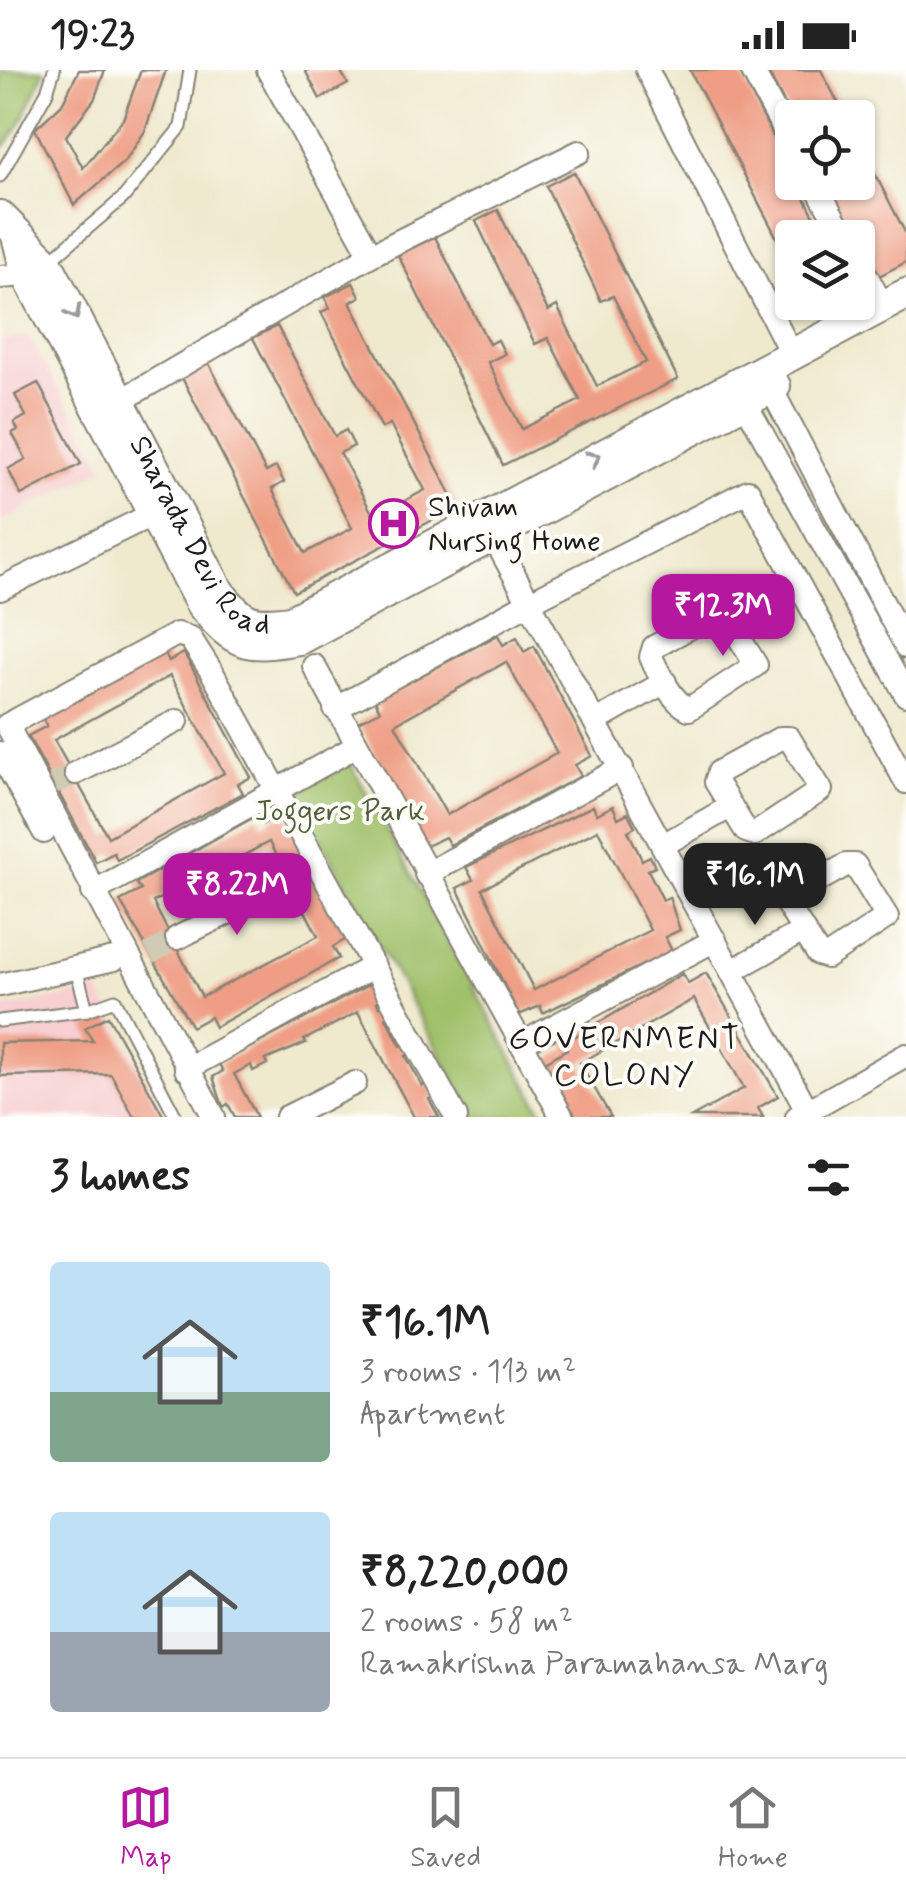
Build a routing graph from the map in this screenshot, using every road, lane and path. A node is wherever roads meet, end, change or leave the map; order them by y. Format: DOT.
graph roads {
  1 [pos="54,70"];
  2 [pos="190,70"];
  3 [pos="268,70"];
  4 [pos="648,70"];
  5 [pos="752,70"];
  6 [pos="775,113"];
  7 [pos="578,152"];
  8 [pos="0,176"];
  9 [pos="8,226"];
  10 [pos="372,255"];
  11 [pos="25,272"];
  12 [pos="875,279"];
  13 [pos="898,304"];
  14 [pos="792,355"];
  15 [pos="754,387"];
  16 [pos="110,407"];
  17 [pos="804,449"];
  18 [pos="779,464"];
  19 [pos="153,514"];
  20 [pos="506,522"];
  21 [pos="0,589"];
  22 [pos="530,602"];
  23 [pos="906,646"];
  24 [pos="314,666"];
  25 [pos="665,682"];
  26 [pos="906,695"];
  27 [pos="336,709"];
  28 [pos="177,721"];
  29 [pos="596,721"];
  30 [pos="355,747"];
  31 [pos="0,753"];
  32 [pos="622,768"];
  33 [pos="76,772"];
  34 [pos="906,782"];
  35 [pos="276,789"];
  36 [pos="730,807"];
  37 [pos="664,844"];
  38 [pos="426,874"];
  39 [pos="274,890"];
  40 [pos="93,892"];
  41 [pos="803,931"];
  42 [pos="178,938"];
  43 [pos="715,940"];
  44 [pos="131,959"];
  45 [pos="374,966"];
  46 [pos="76,968"];
  47 [pos="732,971"];
  48 [pos="0,985"];
  49 [pos="87,1010"];
  50 [pos="0,1021"];
  51 [pos="521,1044"];
  52 [pos="906,1055"];
  53 [pos="186,1069"];
  54 [pos="355,1084"];
  55 [pos="806,1115"];
  56 [pos="176,1117"];
  57 [pos="197,1117"];
  58 [pos="214,1117"];
  59 [pos="287,1117"];
  60 [pos="456,1117"];
  61 [pos="562,1117"];
  1 -- 8 [label="lane"];
  2 -- 11 [label="lane"];
  3 -- 10 [label="street"];
  4 -- 14 [label="street"];
  5 -- 6 [label="street"];
  7 -- 10 [label="street"];
  9 -- 11 [label="street, Sharada Devi Road"];
  10 -- 16 [label="street"];
  11 -- 16 [label="street, Sharada Devi Road"];
  12 -- 13 [label="street"];
  13 -- 14 [label="street, Sharada Devi Road"];
  13 -- 15 [label="street"];
  14 -- 15 [label="street, Sharada Devi Road"];
  15 -- 17 [label="street"];
  15 -- 18 [label="street"];
  20 -- 15 [label="street, Sharada Devi Road, one-way"];
  15 -- 20 [label="street, Sharada Devi Road"];
  16 -- 19 [label="street, Sharada Devi Road"];
  16 -- 20 [label="street, Sharada Devi Road"];
  17 -- 18 [label="street"];
  17 -- 23 [label="street"];
  18 -- 26 [label="street"];
  19 -- 20 [label="street, Sharada Devi Road"];
  19 -- 21 [label="street"];
  20 -- 22 [label="street"];
  22 -- 27 [label="street"];
  22 -- 29 [label="street"];
  22 -- 34 [label="street"];
  24 -- 27 [label="street"];
  25 -- 25 [label="street"];
  25 -- 29 [label="street"];
  27 -- 30 [label="street"];
  28 -- 33 [label="street"];
  29 -- 32 [label="street"];
  30 -- 35 [label="street"];
  30 -- 38 [label="street"];
  31 -- 44 [label="street"];
  32 -- 37 [label="street"];
  32 -- 38 [label="street"];
  35 -- 40 [label="street"];
  35 -- 40 [label="street"];
  35 -- 45 [label="street"];
  36 -- 36 [label="street"];
  36 -- 37 [label="street"];
  37 -- 43 [label="street"];
  38 -- 51 [label="street"];
  39 -- 42 [label="street"];
  40 -- 44 [label="street"];
  41 -- 41 [label="street"];
  41 -- 47 [label="street"];
  43 -- 47 [label="street"];
  43 -- 51 [label="street"];
  44 -- 46 [label="street"];
  44 -- 53 [label="street"];
  44 -- 57 [label="street"];
  45 -- 53 [label="street"];
  45 -- 60 [label="street"];
  46 -- 48 [label="street"];
  46 -- 49 [label="lane"];
  47 -- 55 [label="street"];
  49 -- 50 [label="lane"];
  49 -- 56 [label="lane"];
  51 -- 61 [label="street"];
  52 -- 55 [label="street"];
  53 -- 58 [label="street"];
  54 -- 59 [label="street"];
}
